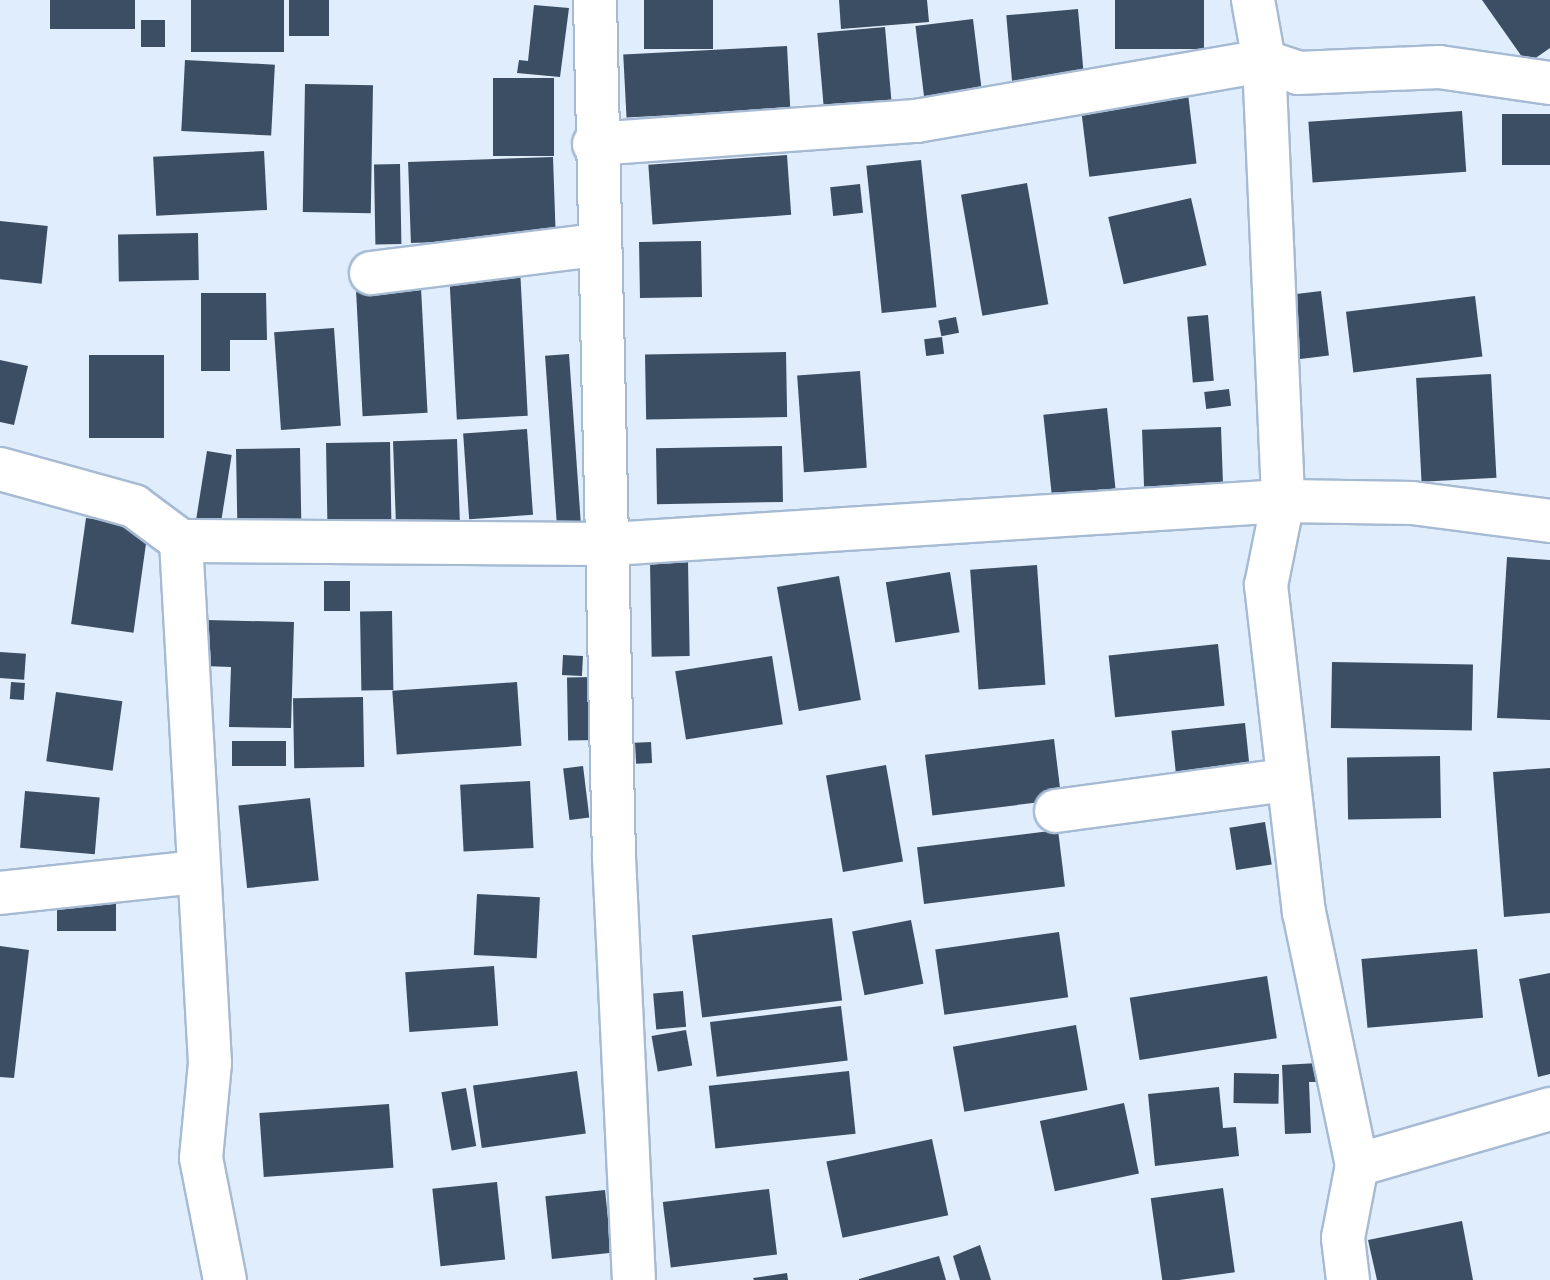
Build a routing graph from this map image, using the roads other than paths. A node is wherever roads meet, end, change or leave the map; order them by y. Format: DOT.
graph roads {
  1 [pos="595,0"];
  2 [pos="1253,0"];
  3 [pos="1264,61"];
  4 [pos="1550,83"];
  5 [pos="594,144"];
  6 [pos="597,245"];
  7 [pos="371,273"];
  8 [pos="0,469"];
  9 [pos="1283,501"];
  10 [pos="1550,521"];
  11 [pos="181,541"];
  12 [pos="611,544"];
  13 [pos="1284,780"];
  14 [pos="1056,811"];
  15 [pos="196,872"];
  16 [pos="0,893"];
  17 [pos="1550,1109"];
  18 [pos="1357,1165"];
  19 [pos="225,1280"];
  20 [pos="634,1280"];
  21 [pos="1348,1280"];
  1 -- 5 [label="street"];
  2 -- 3 [label="street"];
  3 -- 4 [label="street"];
  3 -- 5 [label="street"];
  3 -- 9 [label="street"];
  5 -- 6 [label="street"];
  6 -- 7 [label="street"];
  6 -- 12 [label="street"];
  8 -- 11 [label="street"];
  9 -- 10 [label="street"];
  9 -- 12 [label="street"];
  9 -- 13 [label="street"];
  11 -- 12 [label="street"];
  11 -- 15 [label="street"];
  12 -- 20 [label="street"];
  13 -- 14 [label="street"];
  13 -- 18 [label="street"];
  15 -- 16 [label="street"];
  15 -- 19 [label="street"];
  17 -- 18 [label="street"];
  18 -- 21 [label="street"];
}
